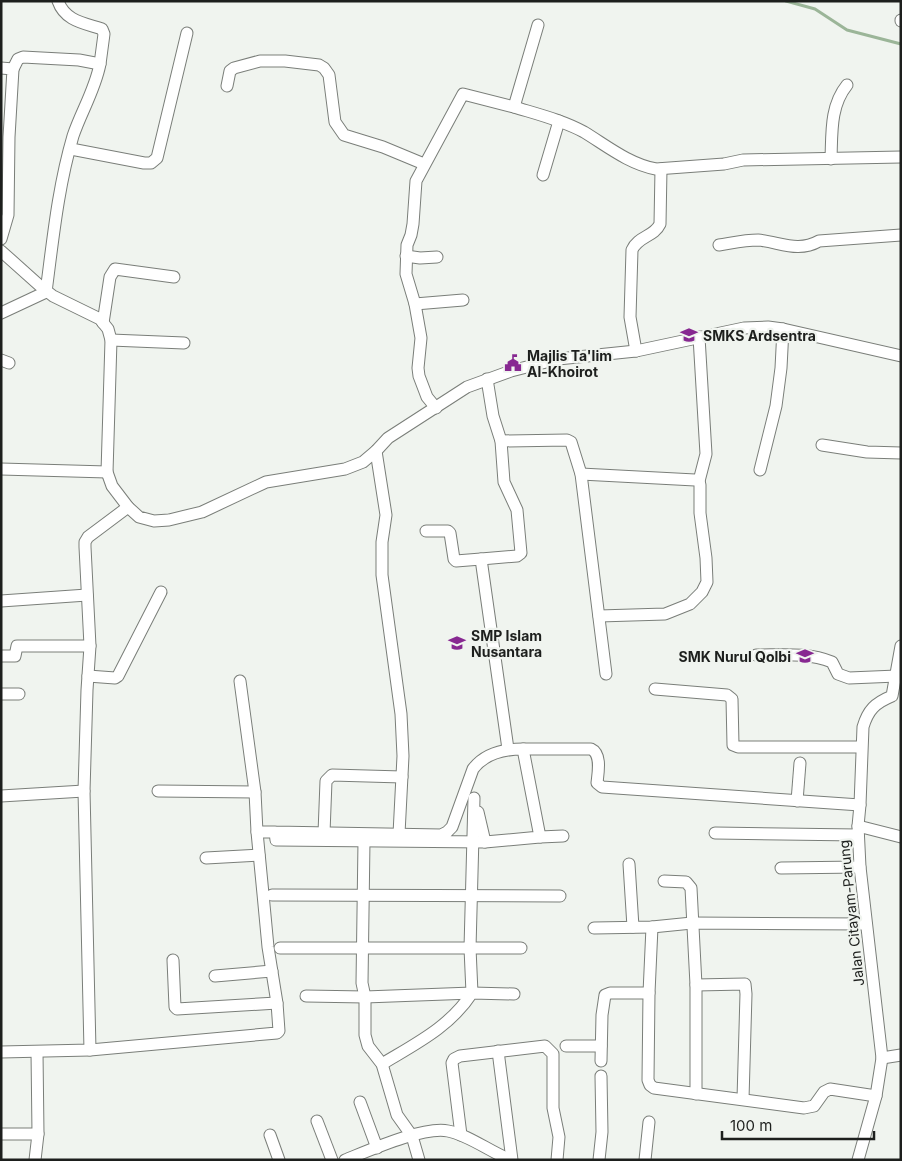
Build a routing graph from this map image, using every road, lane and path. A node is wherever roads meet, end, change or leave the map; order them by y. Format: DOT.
graph roads {
  1 [pos="58,1"];
  2 [pos="538,25"];
  3 [pos="187,33"];
  4 [pos="100,64"];
  5 [pos="1,68"];
  6 [pos="13,69"];
  7 [pos="847,85"];
  8 [pos="227,86"];
  9 [pos="514,107"];
  10 [pos="559,121"];
  11 [pos="70,149"];
  12 [pos="901,157"];
  13 [pos="831,159"];
  14 [pos="424,164"];
  15 [pos="661,169"];
  16 [pos="543,175"];
  17 [pos="901,235"];
  18 [pos="1,239"];
  19 [pos="719,245"];
  20 [pos="1,251"];
  21 [pos="406,256"];
  22 [pos="437,257"];
  23 [pos="174,277"];
  24 [pos="46,292"];
  25 [pos="463,300"];
  26 [pos="415,304"];
  27 [pos="1,313"];
  28 [pos="104,323"];
  29 [pos="783,329"];
  30 [pos="699,337"];
  31 [pos="110,340"];
  32 [pos="184,343"];
  33 [pos="636,351"];
  34 [pos="901,356"];
  35 [pos="487,379"];
  36 [pos="436,408"];
  37 [pos="501,441"];
  38 [pos="822,445"];
  39 [pos="376,451"];
  40 [pos="901,453"];
  41 [pos="1,469"];
  42 [pos="760,470"];
  43 [pos="107,472"];
  44 [pos="581,474"];
  45 [pos="699,482"];
  46 [pos="128,507"];
  47 [pos="426,530"];
  48 [pos="481,559"];
  49 [pos="161,592"];
  50 [pos="87,595"];
  51 [pos="1,601"];
  52 [pos="600,616"];
  53 [pos="90,646"];
  54 [pos="901,646"];
  55 [pos="756,655"];
  56 [pos="1,656"];
  57 [pos="606,674"];
  58 [pos="88,676"];
  59 [pos="897,676"];
  60 [pos="240,681"];
  61 [pos="655,689"];
  62 [pos="1,694"];
  63 [pos="18,694"];
  64 [pos="896,696"];
  65 [pos="862,747"];
  66 [pos="508,749"];
  67 [pos="523,749"];
  68 [pos="800,763"];
  69 [pos="402,777"];
  70 [pos="470,778"];
  71 [pos="84,791"];
  72 [pos="158,791"];
  73 [pos="256,792"];
  74 [pos="1,796"];
  75 [pos="474,798"];
  76 [pos="797,801"];
  77 [pos="860,805"];
  78 [pos="858,831"];
  79 [pos="257,832"];
  80 [pos="275,832"];
  81 [pos="324,833"];
  82 [pos="715,833"];
  83 [pos="399,834"];
  84 [pos="563,836"];
  85 [pos="540,837"];
  86 [pos="901,837"];
  87 [pos="364,841"];
  88 [pos="473,842"];
  89 [pos="485,842"];
  90 [pos="259,855"];
  91 [pos="206,858"];
  92 [pos="630,864"];
  93 [pos="781,868"];
  94 [pos="860,868"];
  95 [pos="664,881"];
  96 [pos="272,895"];
  97 [pos="363,895"];
  98 [pos="472,896"];
  99 [pos="560,896"];
  100 [pos="692,923"];
  101 [pos="866,924"];
  102 [pos="633,927"];
  103 [pos="652,927"];
  104 [pos="594,928"];
  105 [pos="280,948"];
  106 [pos="362,948"];
  107 [pos="470,948"];
  108 [pos="521,948"];
  109 [pos="173,960"];
  110 [pos="272,971"];
  111 [pos="215,976"];
  112 [pos="696,985"];
  113 [pos="472,993"];
  114 [pos="649,993"];
  115 [pos="514,994"];
  116 [pos="306,996"];
  117 [pos="365,997"];
  118 [pos="277,1003"];
  119 [pos="566,1046"];
  120 [pos="601,1046"];
  121 [pos="90,1050"];
  122 [pos="498,1051"];
  123 [pos="1,1052"];
  124 [pos="38,1052"];
  125 [pos="901,1055"];
  126 [pos="882,1058"];
  127 [pos="601,1061"];
  128 [pos="382,1064"];
  129 [pos="601,1076"];
  130 [pos="696,1094"];
  131 [pos="876,1096"];
  132 [pos="743,1099"];
  133 [pos="360,1102"];
  134 [pos="317,1121"];
  135 [pos="649,1122"];
  136 [pos="1,1134"];
  137 [pos="38,1134"];
  138 [pos="270,1135"];
  139 [pos="460,1135"];
  140 [pos="412,1136"];
  141 [pos="377,1148"];
  142 [pos="35,1160"];
  143 [pos="279,1160"];
  144 [pos="332,1160"];
  145 [pos="345,1160"];
  146 [pos="419,1160"];
  147 [pos="511,1160"];
  148 [pos="556,1160"];
  149 [pos="599,1160"];
  150 [pos="645,1160"];
  151 [pos="858,1160"];
  1 -- 4 [label="street"];
  2 -- 9 [label="street"];
  3 -- 11 [label="street"];
  4 -- 6 [label="street"];
  4 -- 11 [label="street"];
  5 -- 6 [label="street"];
  6 -- 18 [label="street"];
  7 -- 13 [label="street"];
  8 -- 14 [label="street"];
  9 -- 10 [label="street"];
  9 -- 14 [label="street"];
  10 -- 15 [label="street"];
  10 -- 16 [label="street"];
  11 -- 24 [label="street"];
  12 -- 13 [label="street"];
  13 -- 15 [label="street"];
  14 -- 21 [label="street"];
  15 -- 33 [label="street"];
  17 -- 19 [label="street"];
  20 -- 24 [label="street"];
  21 -- 22 [label="street"];
  21 -- 26 [label="street"];
  23 -- 28 [label="street"];
  24 -- 27 [label="street"];
  24 -- 28 [label="street"];
  25 -- 26 [label="street"];
  26 -- 36 [label="street"];
  28 -- 31 [label="street"];
  29 -- 30 [label="street"];
  29 -- 34 [label="street"];
  29 -- 42 [label="street"];
  30 -- 33 [label="street"];
  30 -- 45 [label="street"];
  31 -- 32 [label="street"];
  31 -- 43 [label="street"];
  33 -- 35 [label="street"];
  35 -- 36 [label="street"];
  35 -- 37 [label="street"];
  36 -- 39 [label="street"];
  37 -- 44 [label="street"];
  37 -- 48 [label="street"];
  38 -- 40 [label="street"];
  39 -- 46 [label="street"];
  39 -- 69 [label="street"];
  41 -- 43 [label="street"];
  43 -- 46 [label="street"];
  44 -- 45 [label="street"];
  44 -- 52 [label="street"];
  45 -- 52 [label="street"];
  46 -- 50 [label="street"];
  47 -- 48 [label="street"];
  48 -- 66 [label="street"];
  49 -- 58 [label="street"];
  50 -- 51 [label="street"];
  50 -- 53 [label="street"];
  52 -- 57 [label="street"];
  53 -- 56 [label="street"];
  53 -- 58 [label="street"];
  54 -- 59 [label="street, Jalan Citayam-Parung"];
  55 -- 59 [label="street"];
  58 -- 71 [label="street"];
  59 -- 64 [label="street, Jalan Citayam-Parung"];
  60 -- 73 [label="street"];
  61 -- 65 [label="street"];
  62 -- 63 [label="street"];
  64 -- 65 [label="street, Jalan Citayam-Parung"];
  65 -- 77 [label="street, Jalan Citayam-Parung"];
  66 -- 67 [label="street"];
  66 -- 70 [label="street"];
  67 -- 76 [label="street"];
  67 -- 85 [label="street"];
  68 -- 76 [label="street"];
  69 -- 81 [label="street"];
  69 -- 83 [label="street"];
  70 -- 75 [label="street"];
  70 -- 83 [label="street"];
  71 -- 74 [label="street"];
  71 -- 121 [label="street"];
  72 -- 73 [label="street"];
  73 -- 79 [label="street"];
  75 -- 88 [label="street"];
  75 -- 89 [label="street"];
  76 -- 77 [label="street"];
  77 -- 78 [label="street, Jalan Citayam-Parung"];
  78 -- 82 [label="street"];
  78 -- 86 [label="street"];
  78 -- 94 [label="street, Jalan Citayam-Parung"];
  79 -- 80 [label="street"];
  79 -- 90 [label="street"];
  80 -- 81 [label="street"];
  80 -- 87 [label="street"];
  81 -- 83 [label="street"];
  84 -- 85 [label="street"];
  85 -- 89 [label="street"];
  87 -- 88 [label="street"];
  87 -- 97 [label="street"];
  88 -- 89 [label="street"];
  88 -- 98 [label="street"];
  90 -- 91 [label="street"];
  90 -- 110 [label="street"];
  92 -- 102 [label="street"];
  93 -- 94 [label="street"];
  94 -- 101 [label="street, Jalan Citayam-Parung"];
  95 -- 100 [label="street"];
  96 -- 97 [label="street"];
  97 -- 98 [label="street"];
  97 -- 106 [label="street"];
  98 -- 99 [label="street"];
  98 -- 107 [label="street"];
  100 -- 101 [label="street"];
  100 -- 103 [label="street"];
  100 -- 112 [label="street"];
  101 -- 126 [label="street, Jalan Citayam-Parung"];
  102 -- 103 [label="street"];
  102 -- 104 [label="street"];
  103 -- 114 [label="street"];
  105 -- 106 [label="street"];
  106 -- 107 [label="street"];
  106 -- 117 [label="street"];
  107 -- 108 [label="street"];
  107 -- 113 [label="street"];
  109 -- 118 [label="street"];
  110 -- 111 [label="street"];
  110 -- 118 [label="street"];
  112 -- 130 [label="street"];
  112 -- 132 [label="street"];
  113 -- 115 [label="street"];
  113 -- 117 [label="street"];
  113 -- 128 [label="street"];
  114 -- 120 [label="street"];
  114 -- 130 [label="street"];
  116 -- 117 [label="street"];
  117 -- 128 [label="street"];
  118 -- 121 [label="street"];
  119 -- 120 [label="street"];
  120 -- 127 [label="street"];
  121 -- 124 [label="street"];
  122 -- 139 [label="street"];
  122 -- 147 [label="street"];
  122 -- 148 [label="street"];
  123 -- 124 [label="street"];
  124 -- 137 [label="street"];
  125 -- 126 [label="street"];
  126 -- 131 [label="street, Jalan Citayam-Parung"];
  128 -- 140 [label="street"];
  129 -- 149 [label="street"];
  130 -- 132 [label="street"];
  131 -- 132 [label="street"];
  131 -- 151 [label="street, Jalan Citayam-Parung"];
  133 -- 141 [label="street"];
  134 -- 144 [label="street"];
  135 -- 150 [label="street"];
  136 -- 137 [label="street"];
  137 -- 142 [label="street"];
  138 -- 143 [label="street"];
  139 -- 140 [label="street"];
  139 -- 147 [label="street"];
  140 -- 141 [label="street"];
  140 -- 146 [label="street"];
  141 -- 145 [label="street"];
}
